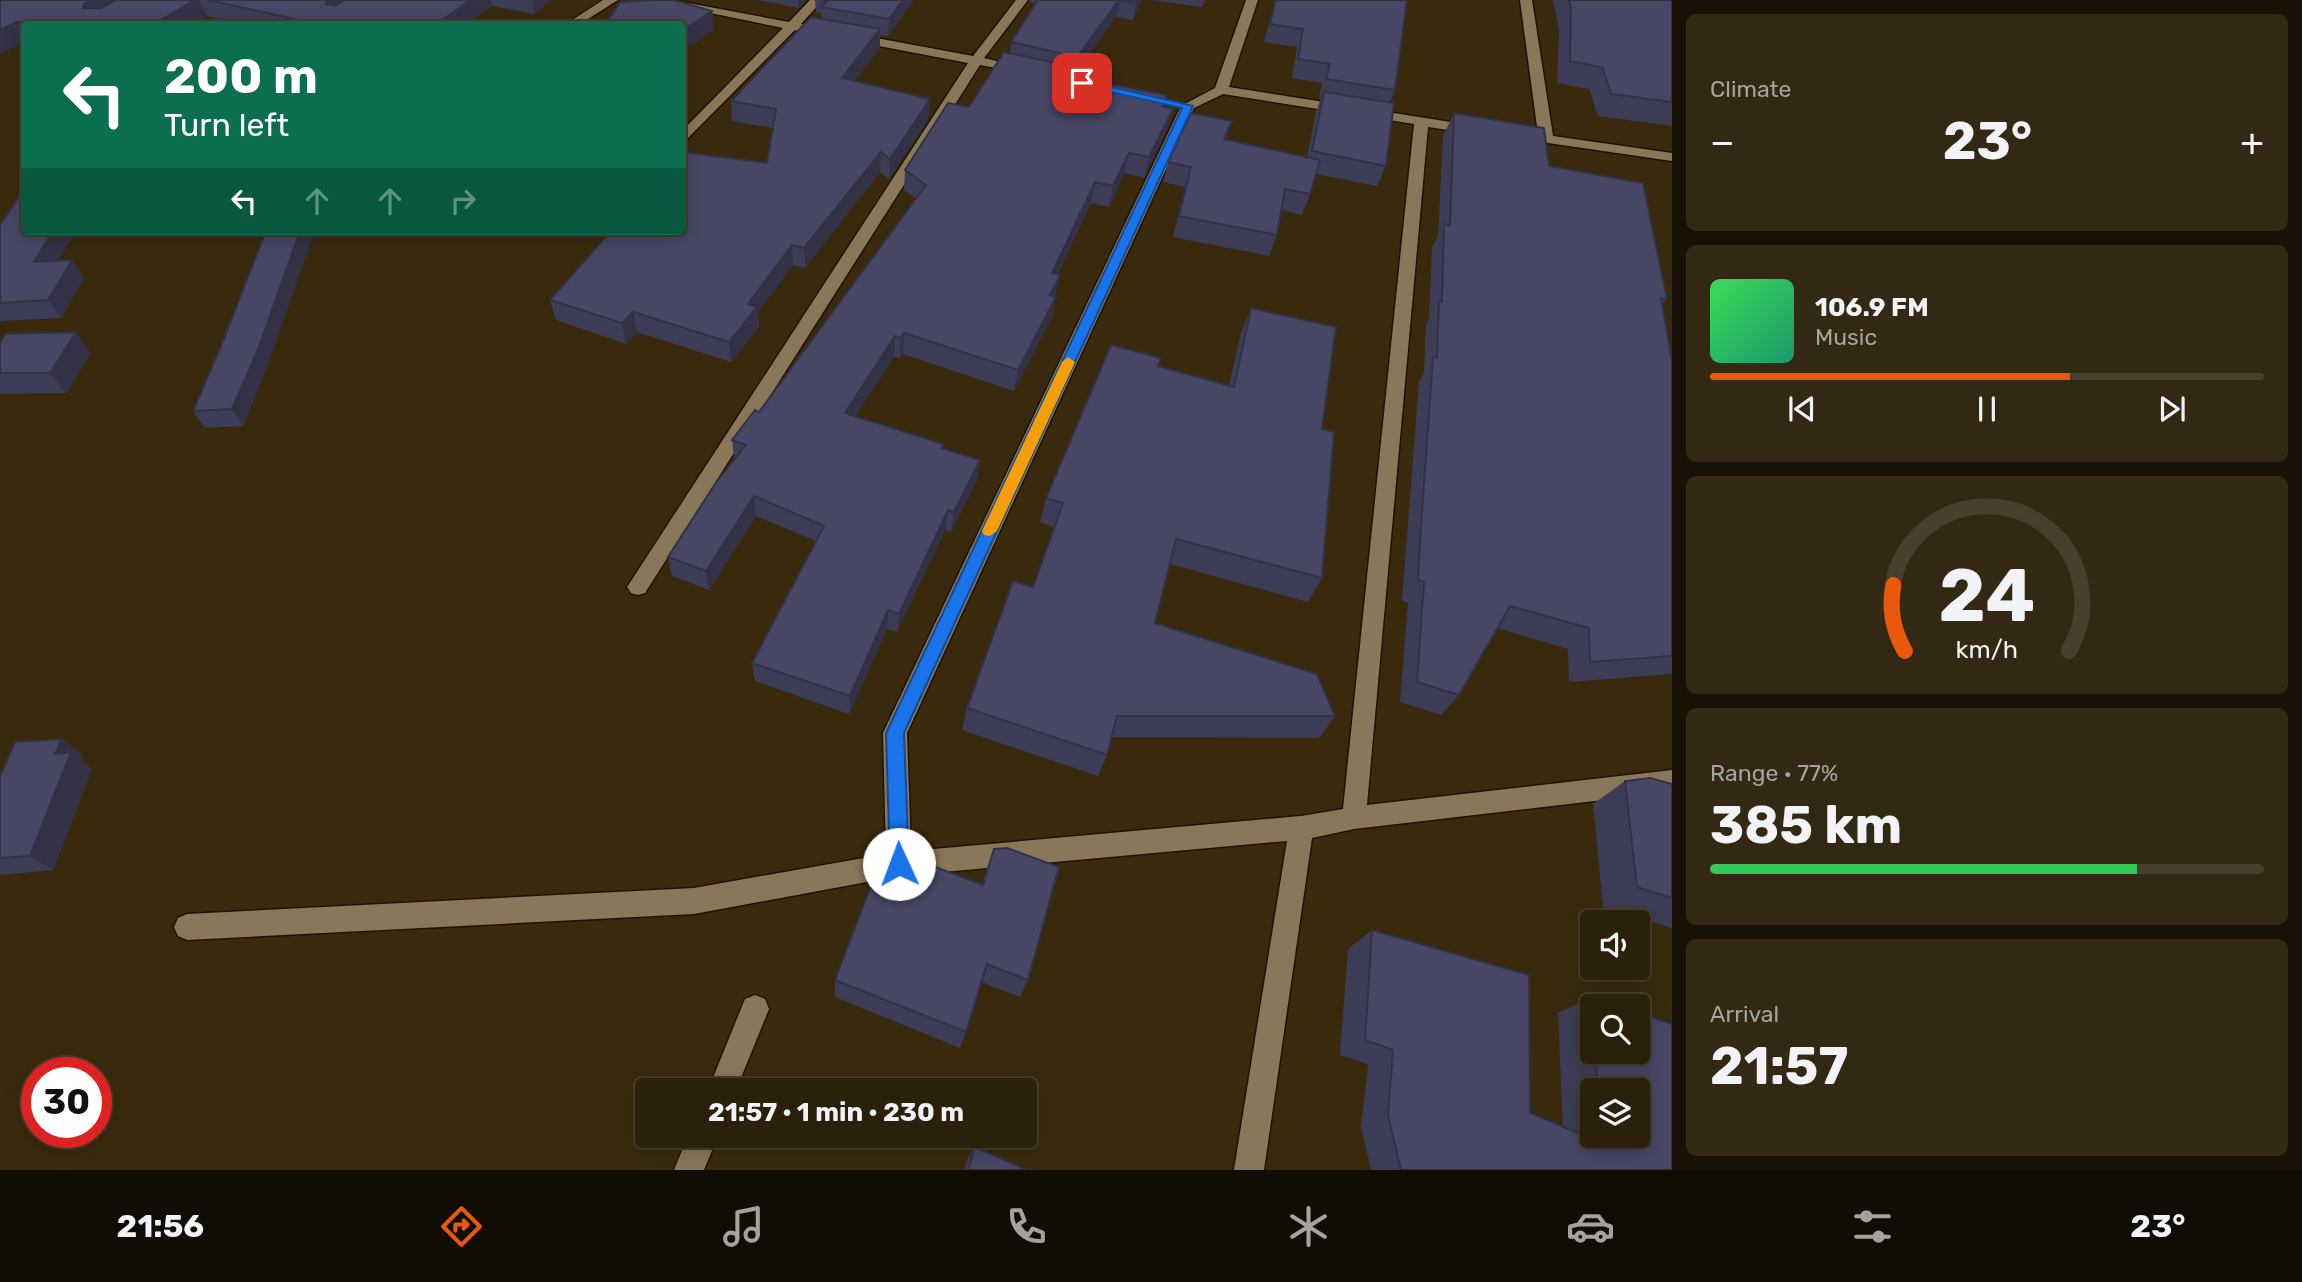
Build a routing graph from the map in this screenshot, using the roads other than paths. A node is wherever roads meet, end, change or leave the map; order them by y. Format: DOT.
graph roads {
  1 [pos="612,0"];
  2 [pos="653,0"];
  3 [pos="817,0"];
  4 [pos="1023,0"];
  5 [pos="1252,0"];
  6 [pos="1526,0"];
  7 [pos="577,21"];
  8 [pos="794,24"];
  9 [pos="977,59"];
  10 [pos="1030,71"];
  11 [pos="1221,90"];
  12 [pos="1421,122"];
  13 [pos="686,136"];
  14 [pos="1546,139"];
  15 [pos="1672,158"];
  16 [pos="638,587"];
  17 [pos="1672,781"];
  18 [pos="1354,818"];
  19 [pos="1301,828"];
  20 [pos="899,864"];
  21 [pos="187,927"];
  22 [pos="755,1009"];
  23 [pos="727,1078"];
  24 [pos="698,1148"];
  25 [pos="689,1170"];
  26 [pos="1249,1170"];
  1 -- 7 [label="street"];
  2 -- 8 [label="street"];
  3 -- 8 [label="street"];
  4 -- 9 [label="street"];
  5 -- 11 [label="street"];
  6 -- 14 [label="street"];
  8 -- 9 [label="street"];
  8 -- 13 [label="street"];
  9 -- 10 [label="street"];
  9 -- 16 [label="street"];
  11 -- 12 [label="street"];
  11 -- 20 [label="street"];
  12 -- 14 [label="street"];
  12 -- 18 [label="street"];
  14 -- 15 [label="street"];
  17 -- 18 [label="street"];
  18 -- 19 [label="street"];
  19 -- 20 [label="street"];
  19 -- 26 [label="street"];
  20 -- 21 [label="street"];
  22 -- 23 [label="street"];
  24 -- 25 [label="street"];
}
